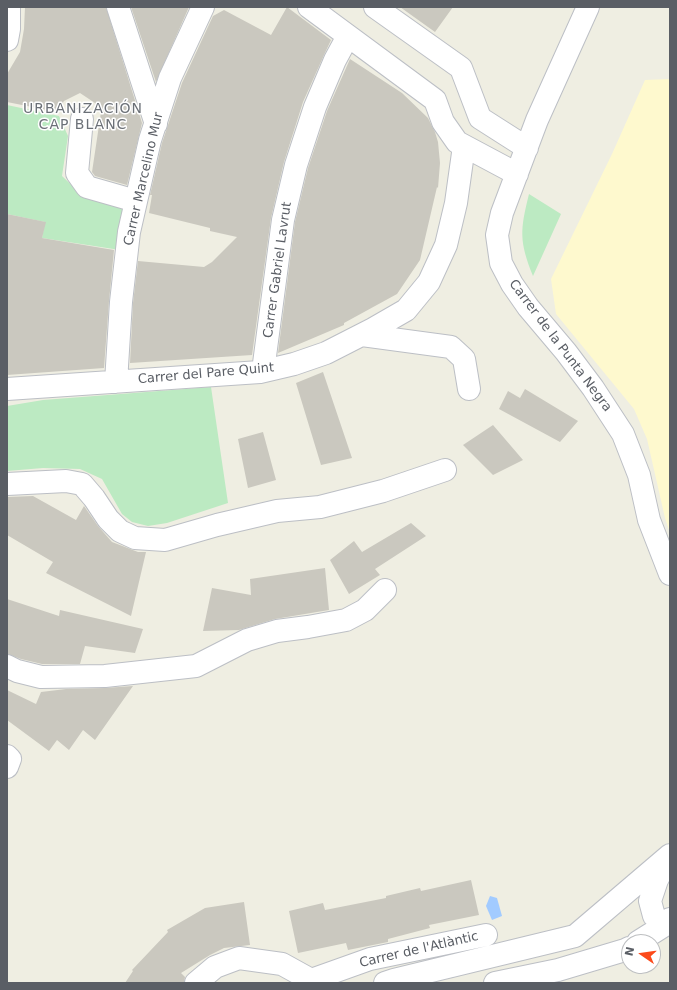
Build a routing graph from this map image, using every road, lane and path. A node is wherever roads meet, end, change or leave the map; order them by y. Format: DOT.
graph roads {
  1 [pos="9,7"];
  2 [pos="118,7"];
  3 [pos="203,7"];
  4 [pos="309,7"];
  5 [pos="375,7"];
  6 [pos="588,7"];
  7 [pos="348,36"];
  8 [pos="7,40"];
  9 [pos="82,119"];
  10 [pos="156,124"];
  11 [pos="464,146"];
  12 [pos="526,148"];
  13 [pos="517,174"];
  14 [pos="136,201"];
  15 [pos="362,335"];
  16 [pos="263,371"];
  17 [pos="116,382"];
  18 [pos="7,389"];
  19 [pos="468,389"];
  20 [pos="445,470"];
  21 [pos="7,484"];
  22 [pos="670,574"];
  23 [pos="385,590"];
  24 [pos="7,666"];
  25 [pos="7,756"];
  26 [pos="7,767"];
  27 [pos="670,856"];
  28 [pos="668,922"];
  29 [pos="650,934"];
  30 [pos="486,935"];
  31 [pos="621,951"];
  32 [pos="538,974"];
  33 [pos="310,981"];
  34 [pos="196,983"];
  35 [pos="385,983"];
  36 [pos="495,983"];
  37 [pos="571,983"];
  1 -- 8 [label="street"];
  2 -- 10 [label="street"];
  3 -- 10 [label="street, Carrer Marcelino Mur"];
  4 -- 7 [label="street"];
  5 -- 12 [label="street"];
  6 -- 12 [label="street, Carrer de la Punta Negra"];
  7 -- 11 [label="street"];
  7 -- 16 [label="street, Carrer Gabriel Lavrut"];
  9 -- 14 [label="street"];
  10 -- 14 [label="street, Carrer Marcelino Mur"];
  11 -- 13 [label="street"];
  11 -- 15 [label="street, Carrer del Pare Quint"];
  12 -- 13 [label="street, Carrer de la Punta Negra"];
  13 -- 22 [label="street, Carrer de la Punta Negra"];
  14 -- 17 [label="street, Carrer Marcelino Mur"];
  15 -- 16 [label="street, Carrer del Pare Quint"];
  15 -- 19 [label="street"];
  16 -- 17 [label="street, Carrer del Pare Quint"];
  17 -- 18 [label="street, Carrer del Pare Quint"];
  20 -- 21 [label="street"];
  23 -- 24 [label="street"];
  25 -- 26 [label="street"];
  27 -- 28 [label="street"];
  27 -- 35 [label="street"];
  28 -- 29 [label="street"];
  30 -- 33 [label="street, Carrer de l'Atlàntic"];
  31 -- 32 [label="street"];
  32 -- 36 [label="street"];
  32 -- 37 [label="street"];
  33 -- 34 [label="street"];
}
